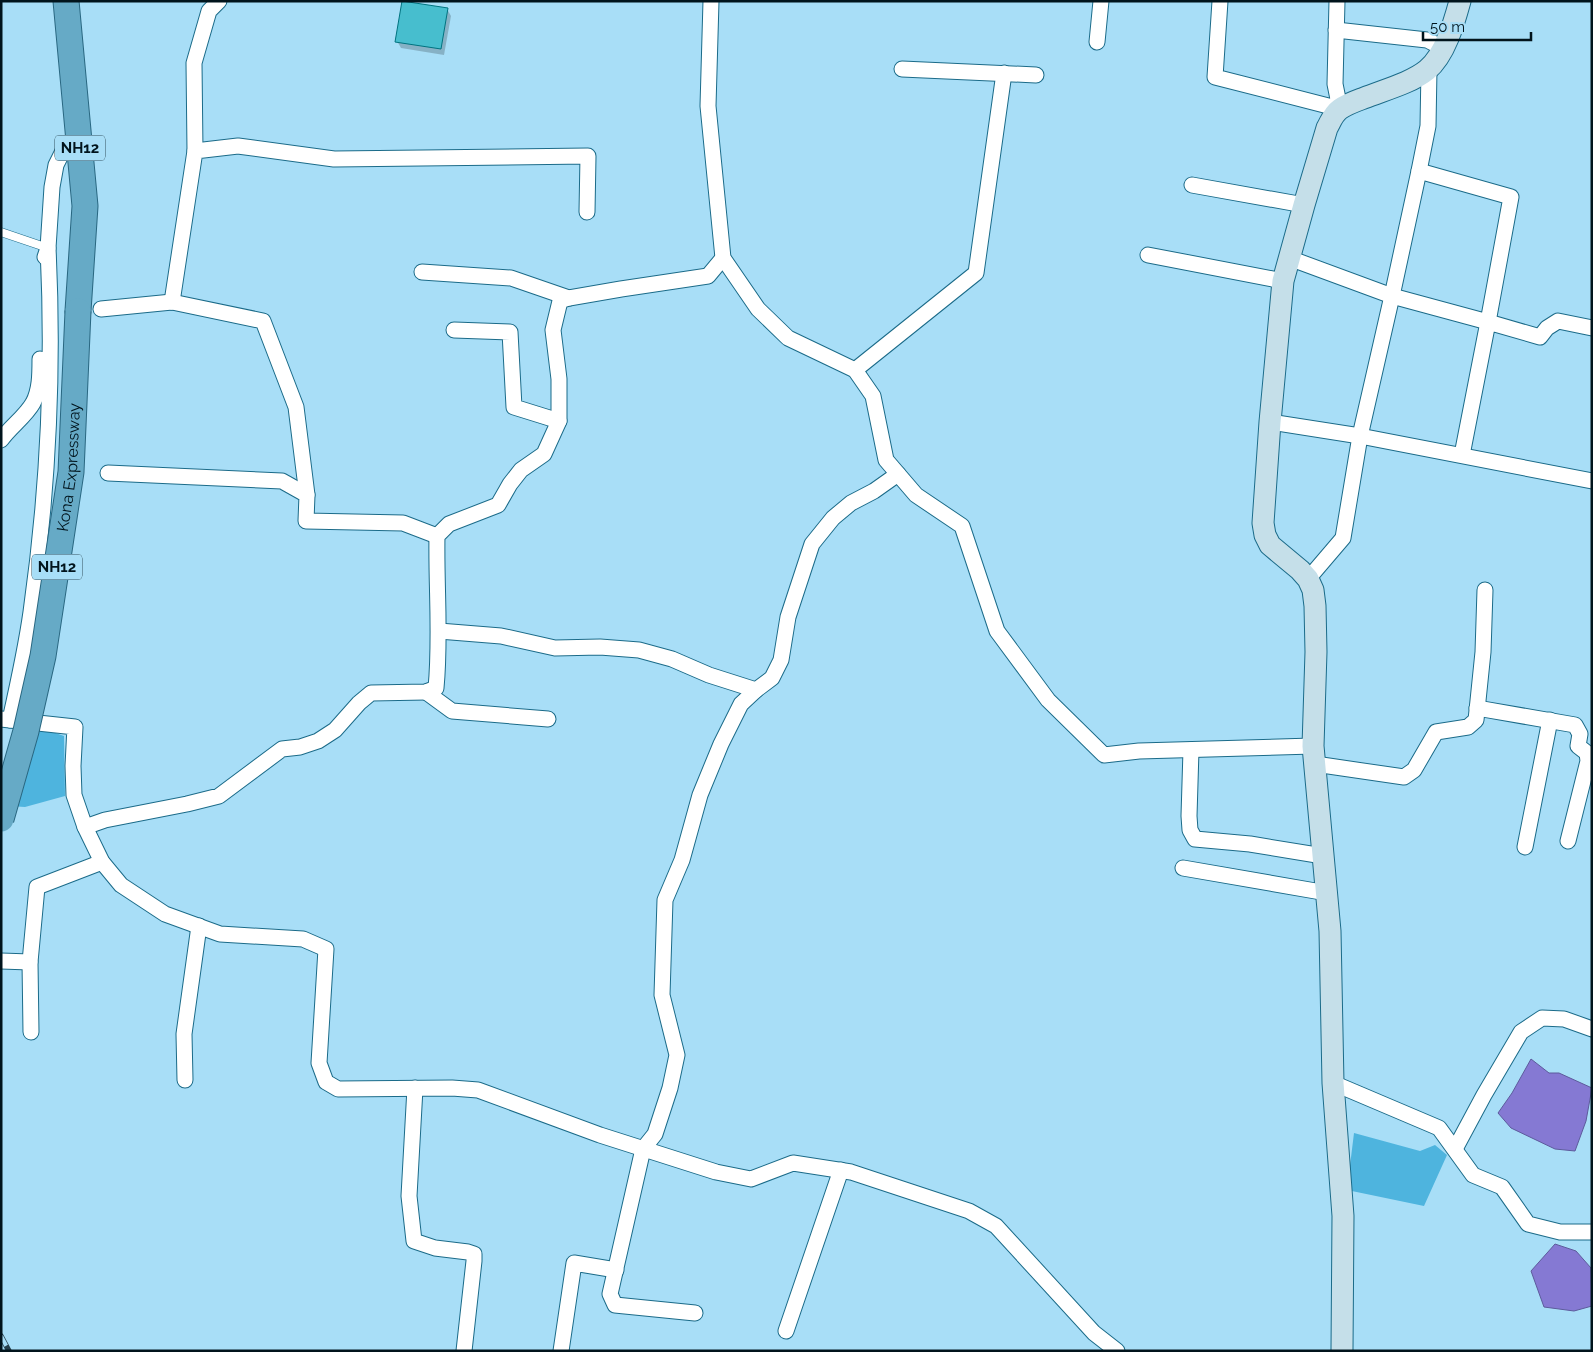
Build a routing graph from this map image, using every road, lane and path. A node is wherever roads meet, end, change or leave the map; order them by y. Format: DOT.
graph roads {
  1 [pos="48,1"];
  2 [pos="74,1"];
  3 [pos="219,1"];
  4 [pos="711,1"];
  5 [pos="1101,1"];
  6 [pos="1220,1"];
  7 [pos="1337,1"];
  8 [pos="1460,1"];
  9 [pos="67,13"];
  10 [pos="1336,30"];
  11 [pos="1097,42"];
  12 [pos="1442,48"];
  13 [pos="902,69"];
  14 [pos="1429,69"];
  15 [pos="1004,73"];
  16 [pos="1036,75"];
  17 [pos="1340,109"];
  18 [pos="64,149"];
  19 [pos="195,151"];
  20 [pos="1419,171"];
  21 [pos="1192,185"];
  22 [pos="1304,205"];
  23 [pos="588,212"];
  24 [pos="1,232"];
  25 [pos="48,248"];
  26 [pos="1148,255"];
  27 [pos="723,258"];
  28 [pos="1289,258"];
  29 [pos="81,260"];
  30 [pos="422,272"];
  31 [pos="1283,281"];
  32 [pos="1392,296"];
  33 [pos="569,298"];
  34 [pos="172,302"];
  35 [pos="101,309"];
  36 [pos="1488,322"];
  37 [pos="1592,328"];
  38 [pos="454,330"];
  39 [pos="855,370"];
  40 [pos="559,421"];
  41 [pos="1270,422"];
  42 [pos="1360,436"];
  43 [pos="1,440"];
  44 [pos="1462,455"];
  45 [pos="108,473"];
  46 [pos="898,474"];
  47 [pos="1592,481"];
  48 [pos="307,495"];
  49 [pos="437,536"];
  50 [pos="1308,579"];
  51 [pos="1485,590"];
  52 [pos="439,632"];
  53 [pos="756,690"];
  54 [pos="426,692"];
  55 [pos="1477,708"];
  56 [pos="548,719"];
  57 [pos="6,720"];
  58 [pos="1550,720"];
  59 [pos="1191,750"];
  60 [pos="1314,755"];
  61 [pos="1,819"];
  62 [pos="85,827"];
  63 [pos="1568,841"];
  64 [pos="1525,846"];
  65 [pos="1323,856"];
  66 [pos="102,862"];
  67 [pos="1183,868"];
  68 [pos="1326,894"];
  69 [pos="198,926"];
  70 [pos="1,961"];
  71 [pos="30,962"];
  72 [pos="1592,1029"];
  73 [pos="31,1032"];
  74 [pos="185,1080"];
  75 [pos="1333,1082"];
  76 [pos="415,1088"];
  77 [pos="643,1149"];
  78 [pos="1455,1149"];
  79 [pos="841,1170"];
  80 [pos="1592,1232"];
  81 [pos="616,1270"];
  82 [pos="695,1313"];
  83 [pos="786,1331"];
  84 [pos="464,1351"];
  85 [pos="561,1351"];
  86 [pos="1117,1351"];
  87 [pos="1342,1351"];
  1 -- 18 [label="highway, Kona Expressway / NH12"];
  2 -- 9 [label="street"];
  3 -- 19 [label="street"];
  4 -- 27 [label="street"];
  5 -- 11 [label="street"];
  6 -- 17 [label="street"];
  7 -- 10 [label="street"];
  8 -- 12 [label="main road"];
  9 -- 29 [label="highway, Kona Expressway / NH12"];
  10 -- 12 [label="street"];
  10 -- 17 [label="street"];
  12 -- 14 [label="main road"];
  13 -- 15 [label="street"];
  14 -- 17 [label="main road"];
  14 -- 20 [label="street"];
  15 -- 16 [label="street"];
  15 -- 39 [label="street"];
  17 -- 22 [label="main road"];
  18 -- 25 [label="street"];
  18 -- 29 [label="highway, Kona Expressway / NH12"];
  19 -- 23 [label="street"];
  19 -- 34 [label="street"];
  20 -- 32 [label="street"];
  20 -- 36 [label="street"];
  21 -- 22 [label="street"];
  22 -- 28 [label="main road"];
  24 -- 25 [label="lane"];
  25 -- 43 [label="street"];
  25 -- 57 [label="street"];
  26 -- 31 [label="street"];
  27 -- 33 [label="street"];
  27 -- 39 [label="street"];
  28 -- 31 [label="main road"];
  28 -- 32 [label="street"];
  29 -- 61 [label="highway, Kona Expressway / NH12, bridge"];
  30 -- 33 [label="street"];
  31 -- 41 [label="main road"];
  32 -- 36 [label="street"];
  32 -- 42 [label="street"];
  33 -- 40 [label="street"];
  34 -- 35 [label="street"];
  34 -- 48 [label="street"];
  36 -- 37 [label="street"];
  36 -- 44 [label="street"];
  38 -- 40 [label="street"];
  39 -- 46 [label="street"];
  40 -- 49 [label="street"];
  41 -- 42 [label="street"];
  41 -- 50 [label="main road"];
  42 -- 44 [label="street"];
  42 -- 50 [label="street"];
  44 -- 47 [label="street"];
  45 -- 48 [label="street"];
  46 -- 53 [label="street"];
  46 -- 59 [label="street"];
  48 -- 49 [label="street"];
  49 -- 52 [label="street"];
  50 -- 60 [label="main road"];
  51 -- 55 [label="street"];
  52 -- 53 [label="street"];
  52 -- 54 [label="street"];
  53 -- 77 [label="street"];
  54 -- 56 [label="street"];
  54 -- 62 [label="street"];
  55 -- 58 [label="street"];
  55 -- 60 [label="street"];
  57 -- 62 [label="street"];
  58 -- 63 [label="street"];
  58 -- 64 [label="street"];
  59 -- 60 [label="street"];
  59 -- 65 [label="street"];
  60 -- 65 [label="main road"];
  62 -- 66 [label="street"];
  65 -- 68 [label="main road"];
  66 -- 69 [label="street"];
  66 -- 71 [label="street"];
  67 -- 68 [label="street"];
  68 -- 75 [label="main road"];
  69 -- 74 [label="street"];
  69 -- 76 [label="street"];
  70 -- 71 [label="street"];
  71 -- 73 [label="street"];
  72 -- 78 [label="street"];
  75 -- 78 [label="street"];
  75 -- 87 [label="main road"];
  76 -- 77 [label="street"];
  76 -- 84 [label="street"];
  77 -- 79 [label="street"];
  77 -- 81 [label="street"];
  78 -- 80 [label="street"];
  79 -- 83 [label="street"];
  79 -- 86 [label="street"];
  81 -- 82 [label="street"];
  81 -- 85 [label="street"];
}
